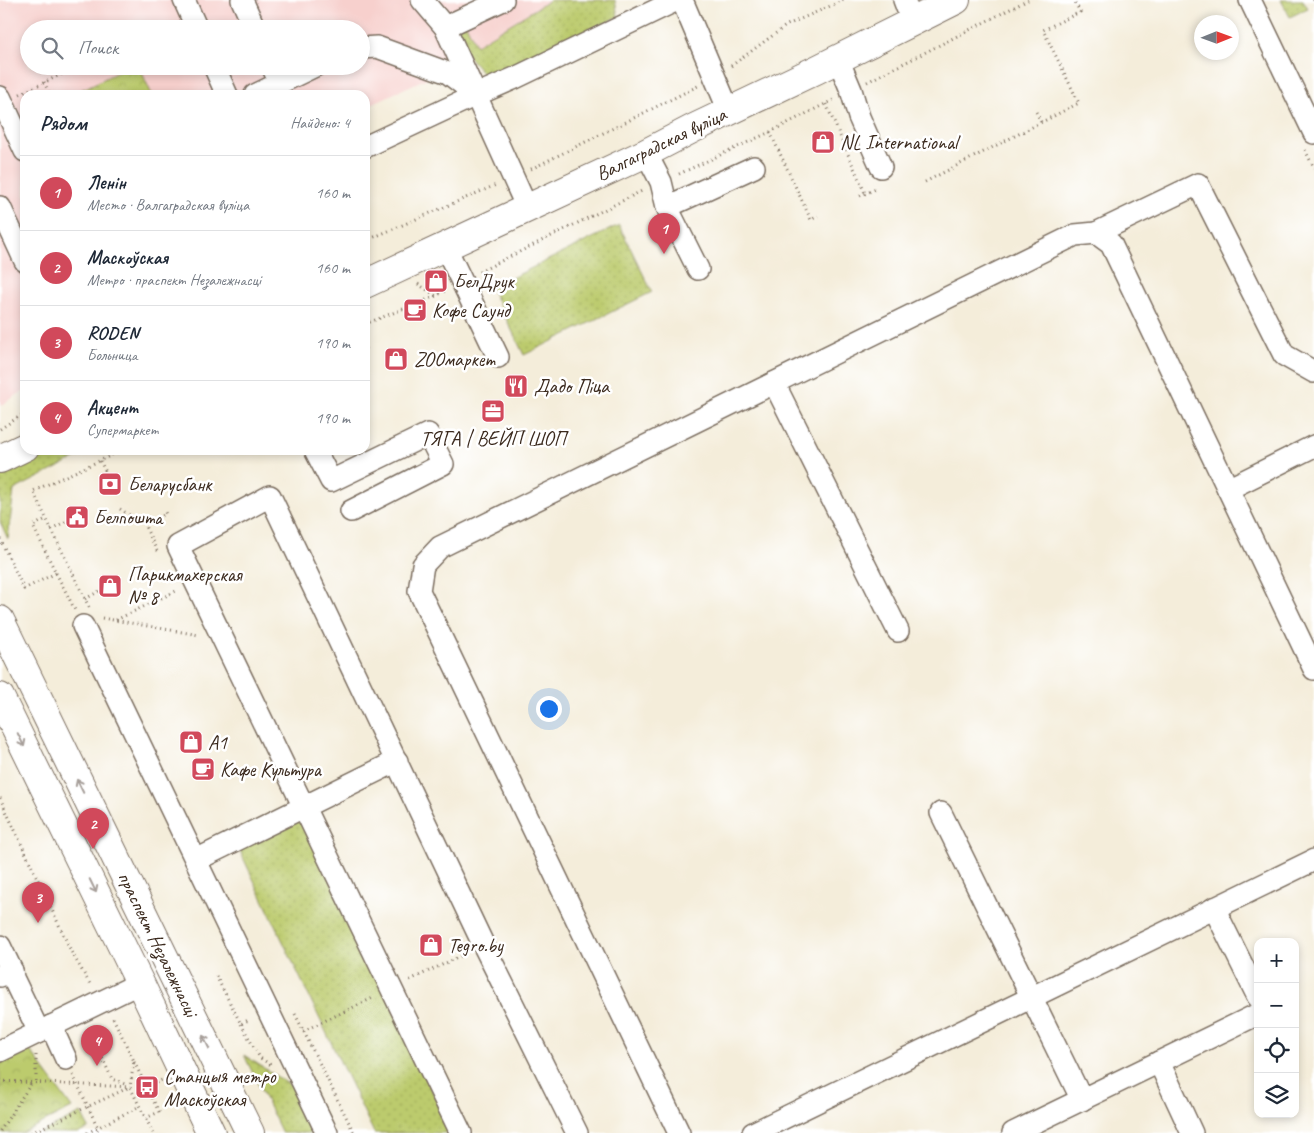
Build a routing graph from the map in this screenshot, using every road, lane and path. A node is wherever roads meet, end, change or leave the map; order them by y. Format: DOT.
graph roads {
  1 [pos="184,0"];
  2 [pos="242,0"];
  3 [pos="422,0"];
  4 [pos="503,0"];
  5 [pos="677,0"];
  6 [pos="682,0"];
  7 [pos="844,0"];
  8 [pos="956,0"];
  9 [pos="1028,0"];
  10 [pos="1074,0"];
  11 [pos="1250,0"];
  12 [pos="908,11"];
  13 [pos="193,20"];
  14 [pos="251,20"];
  15 [pos="445,26"];
  16 [pos="370,47"];
  17 [pos="838,59"];
  18 [pos="59,75"];
  19 [pos="218,75"];
  20 [pos="275,75"];
  21 [pos="715,78"];
  22 [pos="44,82"];
  23 [pos="25,90"];
  24 [pos="48,90"];
  25 [pos="225,90"];
  26 [pos="260,90"];
  27 [pos="851,90"];
  28 [pos="20,92"];
  29 [pos="476,95"];
  30 [pos="1,100"];
  31 [pos="826,104"];
  32 [pos="729,111"];
  33 [pos="1036,112"];
  34 [pos="1041,122"];
  35 [pos="770,132"];
  36 [pos="1314,133"];
  37 [pos="20,140"];
  38 [pos="370,145"];
  39 [pos="646,153"];
  40 [pos="754,167"];
  41 [pos="881,177"];
  42 [pos="513,178"];
  43 [pos="660,182"];
  44 [pos="925,182"];
  45 [pos="865,193"];
  46 [pos="860,196"];
  47 [pos="0,207"];
  48 [pos="527,208"];
  49 [pos="667,208"];
  50 [pos="818,216"];
  51 [pos="1096,233"];
  52 [pos="370,239"];
  53 [pos="446,246"];
  54 [pos="20,250"];
  55 [pos="698,269"];
  56 [pos="462,281"];
  57 [pos="370,282"];
  58 [pos="370,322"];
  59 [pos="498,358"];
  60 [pos="1314,372"];
  61 [pos="774,383"];
  62 [pos="20,416"];
  63 [pos="0,429"];
  64 [pos="1314,446"];
  65 [pos="20,449"];
  66 [pos="113,455"];
  67 [pos="318,455"];
  68 [pos="0,459"];
  69 [pos="100,461"];
  70 [pos="108,476"];
  71 [pos="1228,489"];
  72 [pos="33,491"];
  73 [pos="120,509"];
  74 [pos="164,510"];
  75 [pos="351,511"];
  76 [pos="46,519"];
  77 [pos="71,519"];
  78 [pos="144,524"];
  79 [pos="51,529"];
  80 [pos="0,539"];
  81 [pos="155,548"];
  82 [pos="150,550"];
  83 [pos="160,556"];
  84 [pos="56,573"];
  85 [pos="172,582"];
  86 [pos="105,588"];
  87 [pos="85,599"];
  88 [pos="0,620"];
  89 [pos="80,620"];
  90 [pos="116,620"];
  91 [pos="898,630"];
  92 [pos="223,639"];
  93 [pos="1314,669"];
  94 [pos="0,697"];
  95 [pos="397,761"];
  96 [pos="0,798"];
  97 [pos="304,806"];
  98 [pos="941,813"];
  99 [pos="196,860"];
  100 [pos="1314,860"];
  101 [pos="1214,908"];
  102 [pos="0,946"];
  103 [pos="6,973"];
  104 [pos="216,976"];
  105 [pos="140,983"];
  106 [pos="1254,990"];
  107 [pos="1032,997"];
  108 [pos="100,1002"];
  109 [pos="1254,1016"];
  110 [pos="255,1017"];
  111 [pos="45,1029"];
  112 [pos="94,1040"];
  113 [pos="0,1051"];
  114 [pos="66,1059"];
  115 [pos="134,1061"];
  116 [pos="1159,1062"];
  117 [pos="0,1081"];
  118 [pos="32,1082"];
  119 [pos="77,1084"];
  120 [pos="130,1087"];
  121 [pos="1082,1100"];
  122 [pos="88,1106"];
  123 [pos="140,1106"];
  124 [pos="146,1118"];
  125 [pos="98,1128"];
  126 [pos="0,1131"];
  127 [pos="31,1133"];
  128 [pos="87,1133"];
  129 [pos="96,1133"];
  130 [pos="153,1133"];
  131 [pos="211,1133"];
  132 [pos="250,1133"];
  133 [pos="327,1133"];
  134 [pos="461,1133"];
  135 [pos="577,1133"];
  136 [pos="679,1133"];
  137 [pos="753,1133"];
  138 [pos="1013,1133"];
  139 [pos="1192,1133"];
  1 -- 13 [label="street"];
  2 -- 14 [label="street"];
  3 -- 15 [label="street"];
  4 -- 15 [label="street"];
  5 -- 29 [label="street"];
  6 -- 21 [label="street"];
  7 -- 21 [label="path"];
  8 -- 12 [label="main road, Валгаградская вуліца"];
  9 -- 27 [label="path"];
  10 -- 34 [label="path"];
  11 -- 36 [label="street"];
  12 -- 17 [label="main road, Валгаградская вуліца"];
  15 -- 29 [label="street"];
  16 -- 29 [label="street"];
  17 -- 27 [label="street"];
  17 -- 32 [label="main road, Валгаградская вуліца"];
  18 -- 22 [label="path"];
  19 -- 25 [label="street"];
  20 -- 26 [label="street"];
  21 -- 32 [label="street"];
  21 -- 42 [label="path"];
  22 -- 23 [label="path"];
  22 -- 24 [label="path"];
  27 -- 31 [label="path"];
  27 -- 41 [label="street"];
  28 -- 30 [label="path"];
  29 -- 38 [label="street"];
  29 -- 42 [label="street"];
  30 -- 37 [label="street"];
  31 -- 35 [label="path"];
  31 -- 45 [label="path"];
  32 -- 39 [label="main road, Валгаградская вуліца"];
  33 -- 34 [label="path"];
  34 -- 44 [label="path"];
  35 -- 43 [label="path"];
  35 -- 50 [label="path"];
  39 -- 43 [label="street"];
  39 -- 48 [label="main road, Валгаградская вуліца"];
  40 -- 49 [label="street"];
  41 -- 45 [label="path"];
  42 -- 48 [label="street"];
  42 -- 52 [label="path"];
  43 -- 49 [label="street"];
  43 -- 56 [label="path"];
  45 -- 46 [label="path"];
  47 -- 54 [label="street"];
  48 -- 53 [label="main road, Валгаградская вуліца"];
  49 -- 55 [label="street"];
  51 -- 60 [label="street"];
  51 -- 61 [label="street"];
  51 -- 71 [label="street"];
  53 -- 56 [label="street"];
  53 -- 57 [label="main road, Валгаградская вуліца"];
  56 -- 58 [label="path"];
  56 -- 59 [label="street"];
  61 -- 91 [label="street"];
  61 -- 136 [label="street"];
  62 -- 63 [label="path"];
  64 -- 71 [label="street"];
  65 -- 68 [label="main road"];
  66 -- 69 [label="path"];
  67 -- 75 [label="street"];
  69 -- 70 [label="path"];
  69 -- 72 [label="path"];
  71 -- 93 [label="street"];
  73 -- 78 [label="path"];
  74 -- 78 [label="path"];
  76 -- 84 [label="path"];
  77 -- 79 [label="path"];
  78 -- 81 [label="path"];
  80 -- 84 [label="path"];
  81 -- 82 [label="path"];
  81 -- 83 [label="path"];
  84 -- 89 [label="path"];
  85 -- 90 [label="path"];
  86 -- 87 [label="path"];
  132 -- 88 [label="main road, праспект Незалежнасці, one-way"];
  89 -- 90 [label="path"];
  89 -- 99 [label="street"];
  90 -- 92 [label="path"];
  92 -- 95 [label="street"];
  92 -- 97 [label="street"];
  94 -- 105 [label="main road, праспект Незалежнасці, one-way"];
  95 -- 97 [label="street"];
  95 -- 135 [label="street"];
  96 -- 108 [label="path"];
  97 -- 99 [label="street"];
  97 -- 134 [label="street"];
  98 -- 107 [label="street"];
  99 -- 133 [label="street"];
  100 -- 101 [label="street"];
  101 -- 106 [label="street"];
  101 -- 107 [label="street"];
  102 -- 103 [label="street"];
  103 -- 111 [label="street"];
  104 -- 110 [label="path"];
  105 -- 108 [label="street"];
  105 -- 131 [label="main road, праспект Незалежнасці"];
  107 -- 121 [label="street"];
  107 -- 137 [label="street"];
  108 -- 111 [label="street"];
  108 -- 115 [label="path"];
  109 -- 116 [label="street"];
  111 -- 113 [label="street"];
  111 -- 114 [label="street"];
  112 -- 120 [label="path"];
  114 -- 119 [label="path"];
  115 -- 120 [label="path"];
  115 -- 124 [label="path"];
  116 -- 121 [label="street"];
  116 -- 139 [label="street"];
  117 -- 118 [label="path"];
  118 -- 119 [label="path"];
  118 -- 126 [label="path"];
  119 -- 120 [label="path"];
  119 -- 122 [label="path"];
  120 -- 122 [label="path"];
  120 -- 123 [label="path"];
  121 -- 138 [label="street"];
  122 -- 125 [label="path"];
  122 -- 127 [label="path"];
  123 -- 124 [label="path"];
  123 -- 125 [label="path"];
  124 -- 130 [label="path"];
  125 -- 128 [label="path"];
  125 -- 129 [label="path"];
}
